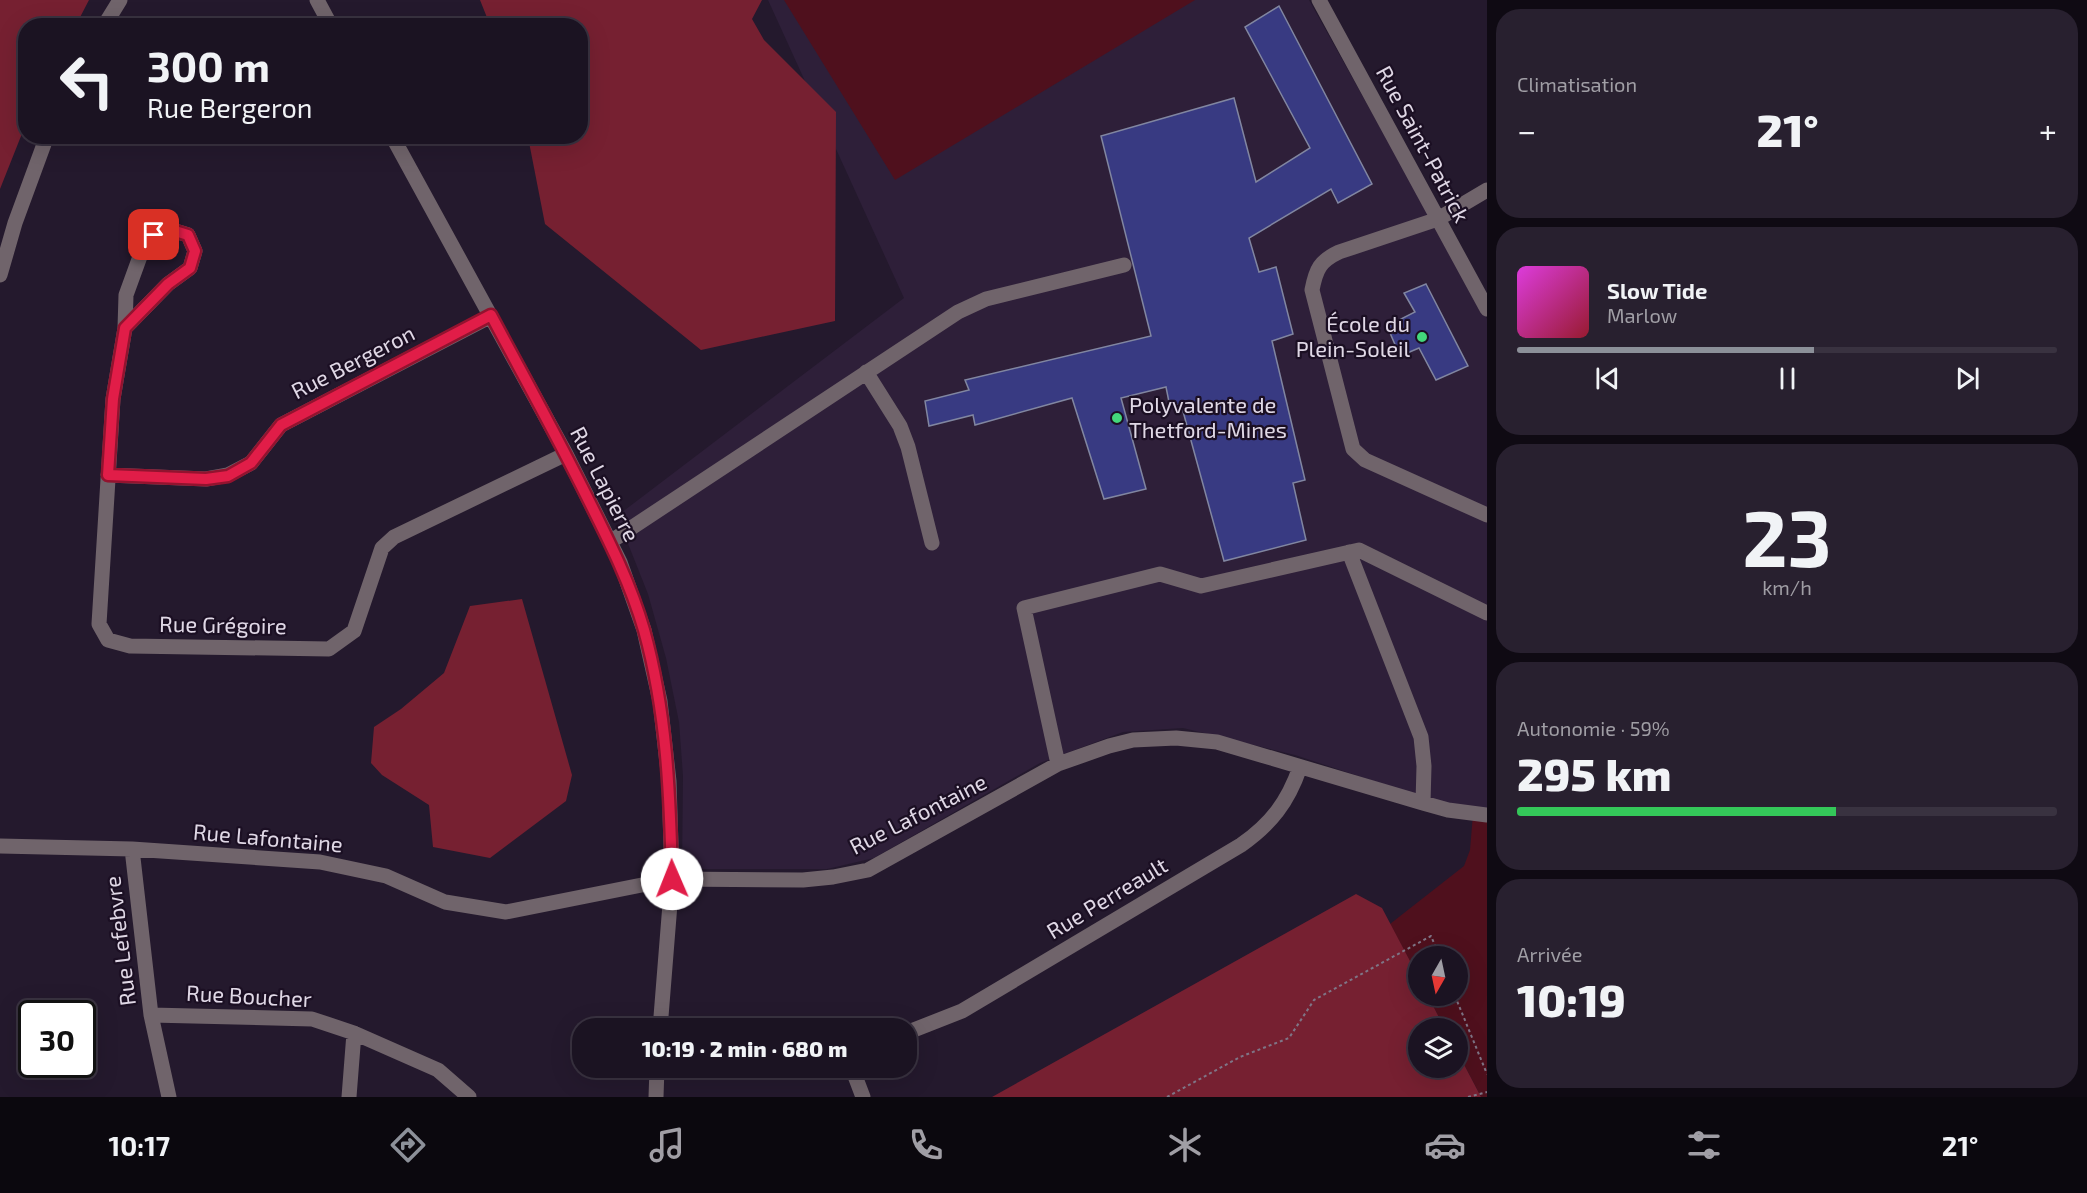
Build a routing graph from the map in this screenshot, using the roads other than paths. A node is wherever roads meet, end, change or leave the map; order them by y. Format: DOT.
graph roads {
  1 [pos="120,0"];
  2 [pos="317,0"];
  3 [pos="1319,0"];
  4 [pos="109,18"];
  5 [pos="327,18"];
  6 [pos="44,144"];
  7 [pos="396,144"];
  8 [pos="1487,190"];
  9 [pos="1438,219"];
  10 [pos="1124,265"];
  11 [pos="0,275"];
  12 [pos="1487,309"];
  13 [pos="491,315"];
  14 [pos="125,328"];
  15 [pos="866,372"];
  16 [pos="566,454"];
  17 [pos="108,475"];
  18 [pos="1487,515"];
  19 [pos="610,542"];
  20 [pos="932,543"];
  21 [pos="1349,552"];
  22 [pos="1487,613"];
  23 [pos="1058,764"];
  24 [pos="1300,767"];
  25 [pos="1423,803"];
  26 [pos="1487,815"];
  27 [pos="0,846"];
  28 [pos="132,849"];
  29 [pos="672,879"];
  30 [pos="151,1015"];
  31 [pos="661,1018"];
  32 [pos="917,1029"];
  33 [pos="354,1033"];
  34 [pos="657,1078"];
  35 [pos="856,1078"];
  36 [pos="169,1097"];
  37 [pos="349,1097"];
  38 [pos="469,1097"];
  39 [pos="656,1097"];
  40 [pos="863,1097"];
  1 -- 4 [label="street"];
  2 -- 5 [label="street"];
  3 -- 9 [label="street, Rue Saint-Patrick"];
  6 -- 11 [label="street"];
  7 -- 13 [label="street, Rue Lapierre"];
  8 -- 9 [label="street"];
  9 -- 12 [label="street, Rue Saint-Patrick"];
  9 -- 18 [label="street"];
  10 -- 15 [label="street"];
  13 -- 16 [label="street, Rue Lapierre"];
  13 -- 17 [label="street, Rue Bergeron"];
  14 -- 14 [label="street, Rue Grégoire"];
  14 -- 17 [label="street, Rue Grégoire"];
  15 -- 19 [label="street"];
  15 -- 20 [label="street"];
  16 -- 17 [label="street, Rue Grégoire"];
  16 -- 19 [label="street, Rue Lapierre"];
  19 -- 29 [label="street, Rue Lapierre"];
  21 -- 22 [label="street"];
  21 -- 23 [label="street"];
  21 -- 25 [label="street"];
  23 -- 24 [label="street, Rue Lafontaine"];
  23 -- 29 [label="street, Rue Lafontaine"];
  24 -- 25 [label="street, Rue Lafontaine"];
  24 -- 32 [label="street, Rue Perreault"];
  25 -- 26 [label="street, Rue Lafontaine"];
  27 -- 28 [label="street, Rue Lafontaine"];
  28 -- 29 [label="street, Rue Lafontaine"];
  28 -- 30 [label="street, Rue Lefebvre"];
  29 -- 31 [label="street, Rue Lapierre"];
  30 -- 33 [label="street, Rue Boucher"];
  30 -- 36 [label="street, Rue Lefebvre"];
  33 -- 37 [label="street"];
  33 -- 38 [label="street, Rue Boucher"];
  34 -- 39 [label="street"];
  35 -- 40 [label="street"];
}
